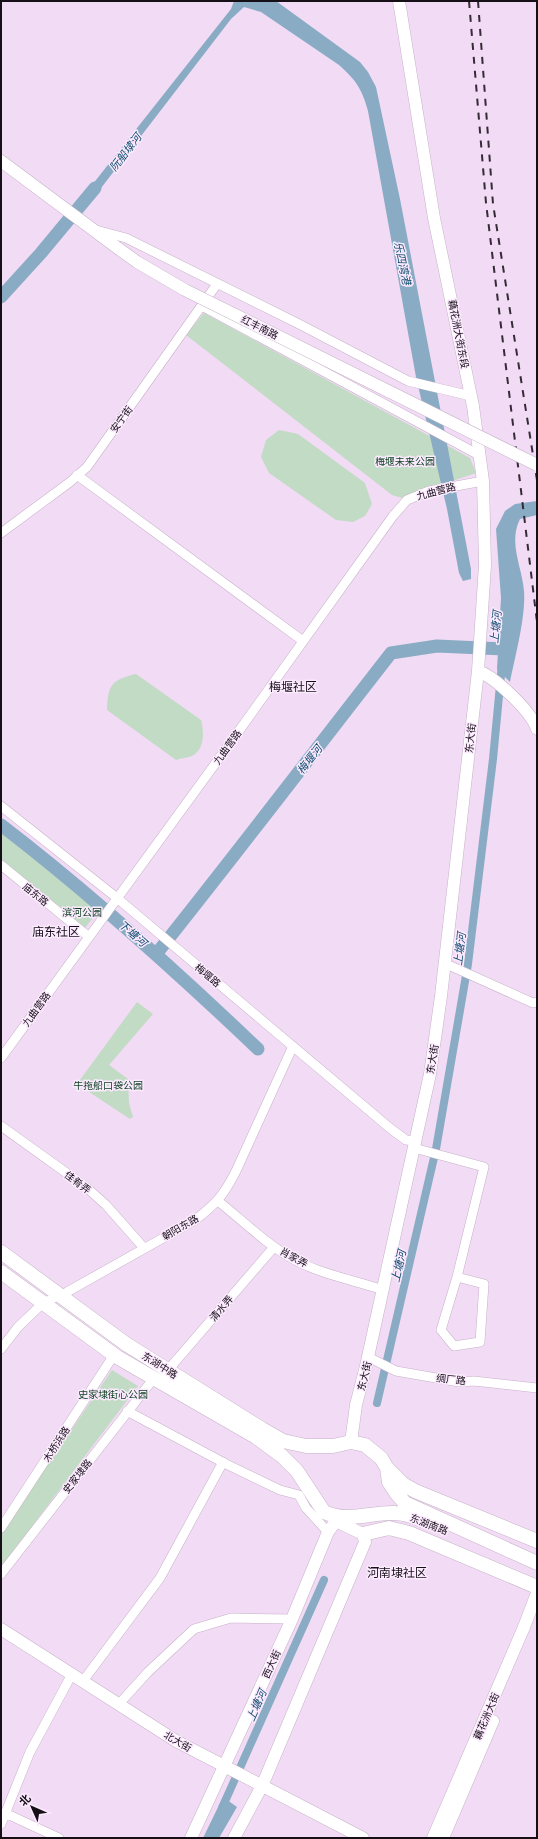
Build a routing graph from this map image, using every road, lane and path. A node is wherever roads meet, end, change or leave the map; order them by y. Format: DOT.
graph roads {
  1 [pos="399,1"];
  2 [pos="1,161"];
  3 [pos="89,227"];
  4 [pos="217,284"];
  5 [pos="202,306"];
  6 [pos="471,396"];
  7 [pos="480,455"];
  8 [pos="537,465"];
  9 [pos="77,475"];
  10 [pos="483,481"];
  11 [pos="1,533"];
  12 [pos="303,641"];
  13 [pos="481,672"];
  14 [pos="537,729"];
  15 [pos="1,806"];
  16 [pos="1,865"];
  17 [pos="117,899"];
  18 [pos="90,935"];
  19 [pos="444,963"];
  20 [pos="537,1002"];
  21 [pos="293,1046"];
  22 [pos="1,1058"];
  23 [pos="1,1126"];
  24 [pos="416,1146"];
  25 [pos="218,1201"];
  26 [pos="274,1247"];
  27 [pos="144,1248"];
  28 [pos="1,1252"];
  29 [pos="1,1272"];
  30 [pos="457,1277"];
  31 [pos="383,1290"];
  32 [pos="60,1296"];
  33 [pos="44,1303"];
  34 [pos="1,1349"];
  35 [pos="368,1356"];
  36 [pos="110,1361"];
  37 [pos="168,1370"];
  38 [pos="154,1378"];
  39 [pos="537,1388"];
  40 [pos="127,1411"];
  41 [pos="351,1442"];
  42 [pos="223,1462"];
  43 [pos="388,1475"];
  44 [pos="305,1484"];
  45 [pos="417,1514"];
  46 [pos="336,1518"];
  47 [pos="1,1528"];
  48 [pos="328,1532"];
  49 [pos="364,1538"];
  50 [pos="537,1541"];
  51 [pos="537,1562"];
  52 [pos="537,1570"];
  53 [pos="1,1574"];
  54 [pos="537,1587"];
  55 [pos="537,1593"];
  56 [pos="537,1615"];
  57 [pos="292,1619"];
  58 [pos="1,1629"];
  59 [pos="72,1674"];
  60 [pos="84,1681"];
  61 [pos="119,1704"];
  62 [pos="225,1766"];
  63 [pos="262,1786"];
  64 [pos="6,1813"];
  65 [pos="1,1824"];
  66 [pos="59,1838"];
  67 [pos="191,1838"];
  68 [pos="234,1838"];
  69 [pos="363,1838"];
  70 [pos="433,1838"];
  71 [pos="443,1838"];
  1 -- 6 [label="street, 藕花洲大街东段"];
  2 -- 3 [label="street, 红丰南路"];
  3 -- 4 [label="street"];
  3 -- 8 [label="street, 红丰南路, bridge"];
  4 -- 5 [label="street, 安宁街"];
  4 -- 6 [label="street"];
  5 -- 7 [label="street"];
  5 -- 9 [label="street, 安宁街"];
  6 -- 7 [label="street, 藕花洲大街东段"];
  7 -- 10 [label="street, 藕花洲大街东段"];
  9 -- 11 [label="street, 安宁街"];
  9 -- 12 [label="street"];
  10 -- 12 [label="street, 九曲营路"];
  10 -- 13 [label="street, 藕花洲大街东段"];
  12 -- 17 [label="street, 九曲营路"];
  13 -- 14 [label="street"];
  13 -- 19 [label="street, 东大街"];
  15 -- 17 [label="street, 梅堰路"];
  16 -- 18 [label="street, 庙东路"];
  17 -- 18 [label="street, 九曲营路"];
  17 -- 21 [label="street, 梅堰路"];
  18 -- 22 [label="street, 九曲营路"];
  19 -- 20 [label="street"];
  19 -- 24 [label="street, 东大街"];
  21 -- 24 [label="street, 梅堰路"];
  21 -- 25 [label="street, 朝阳东路"];
  23 -- 27 [label="street, 佳肴弄"];
  24 -- 30 [label="street, 梅堰路"];
  24 -- 31 [label="street, 东大街"];
  25 -- 26 [label="street, 肖家弄"];
  25 -- 27 [label="street, 朝阳东路"];
  26 -- 31 [label="street, 肖家弄"];
  26 -- 37 [label="street, 清水弄"];
  27 -- 32 [label="street, 朝阳东路"];
  28 -- 32 [label="main road, 东湖中路"];
  29 -- 33 [label="main road, 东湖中路"];
  30 -- 30 [label="street"];
  31 -- 35 [label="street, 东大街"];
  32 -- 33 [label="street, 朝阳东路"];
  32 -- 37 [label="main road, 东湖中路"];
  33 -- 34 [label="street, 朝阳东路"];
  33 -- 38 [label="main road, 东湖中路"];
  35 -- 39 [label="street, 绸厂路"];
  35 -- 41 [label="street, 东大街"];
  36 -- 47 [label="street, 木桥浜路"];
  37 -- 41 [label="main road, 东湖中路"];
  38 -- 40 [label="street, 史家埭路"];
  38 -- 44 [label="main road, 东湖中路"];
  40 -- 42 [label="street"];
  40 -- 53 [label="street, 史家埭路"];
  41 -- 43 [label="main road"];
  42 -- 48 [label="street"];
  42 -- 60 [label="street"];
  43 -- 45 [label="main road, 东湖南路"];
  43 -- 50 [label="main road"];
  44 -- 46 [label="main road, 东湖南路"];
  45 -- 46 [label="main road, 东湖南路"];
  45 -- 51 [label="main road, 东湖南路"];
  45 -- 52 [label="main road, 东湖南路"];
  46 -- 48 [label="street, 西大街"];
  46 -- 49 [label="street"];
  48 -- 57 [label="street, 西大街"];
  49 -- 54 [label="main road"];
  49 -- 63 [label="street"];
  55 -- 70 [label="street, 藕花洲大街"];
  56 -- 71 [label="street, 藕花洲大街"];
  57 -- 61 [label="street"];
  57 -- 62 [label="street, 西大街"];
  58 -- 59 [label="street, 北大街"];
  59 -- 60 [label="street, 北大街"];
  59 -- 64 [label="street"];
  60 -- 61 [label="street, 北大街"];
  61 -- 62 [label="street, 北大街"];
  62 -- 63 [label="street, 北大街"];
  62 -- 67 [label="street, 西大街"];
  63 -- 68 [label="street"];
  63 -- 69 [label="street, 北大街"];
  64 -- 65 [label="street"];
  64 -- 66 [label="street"];
}
